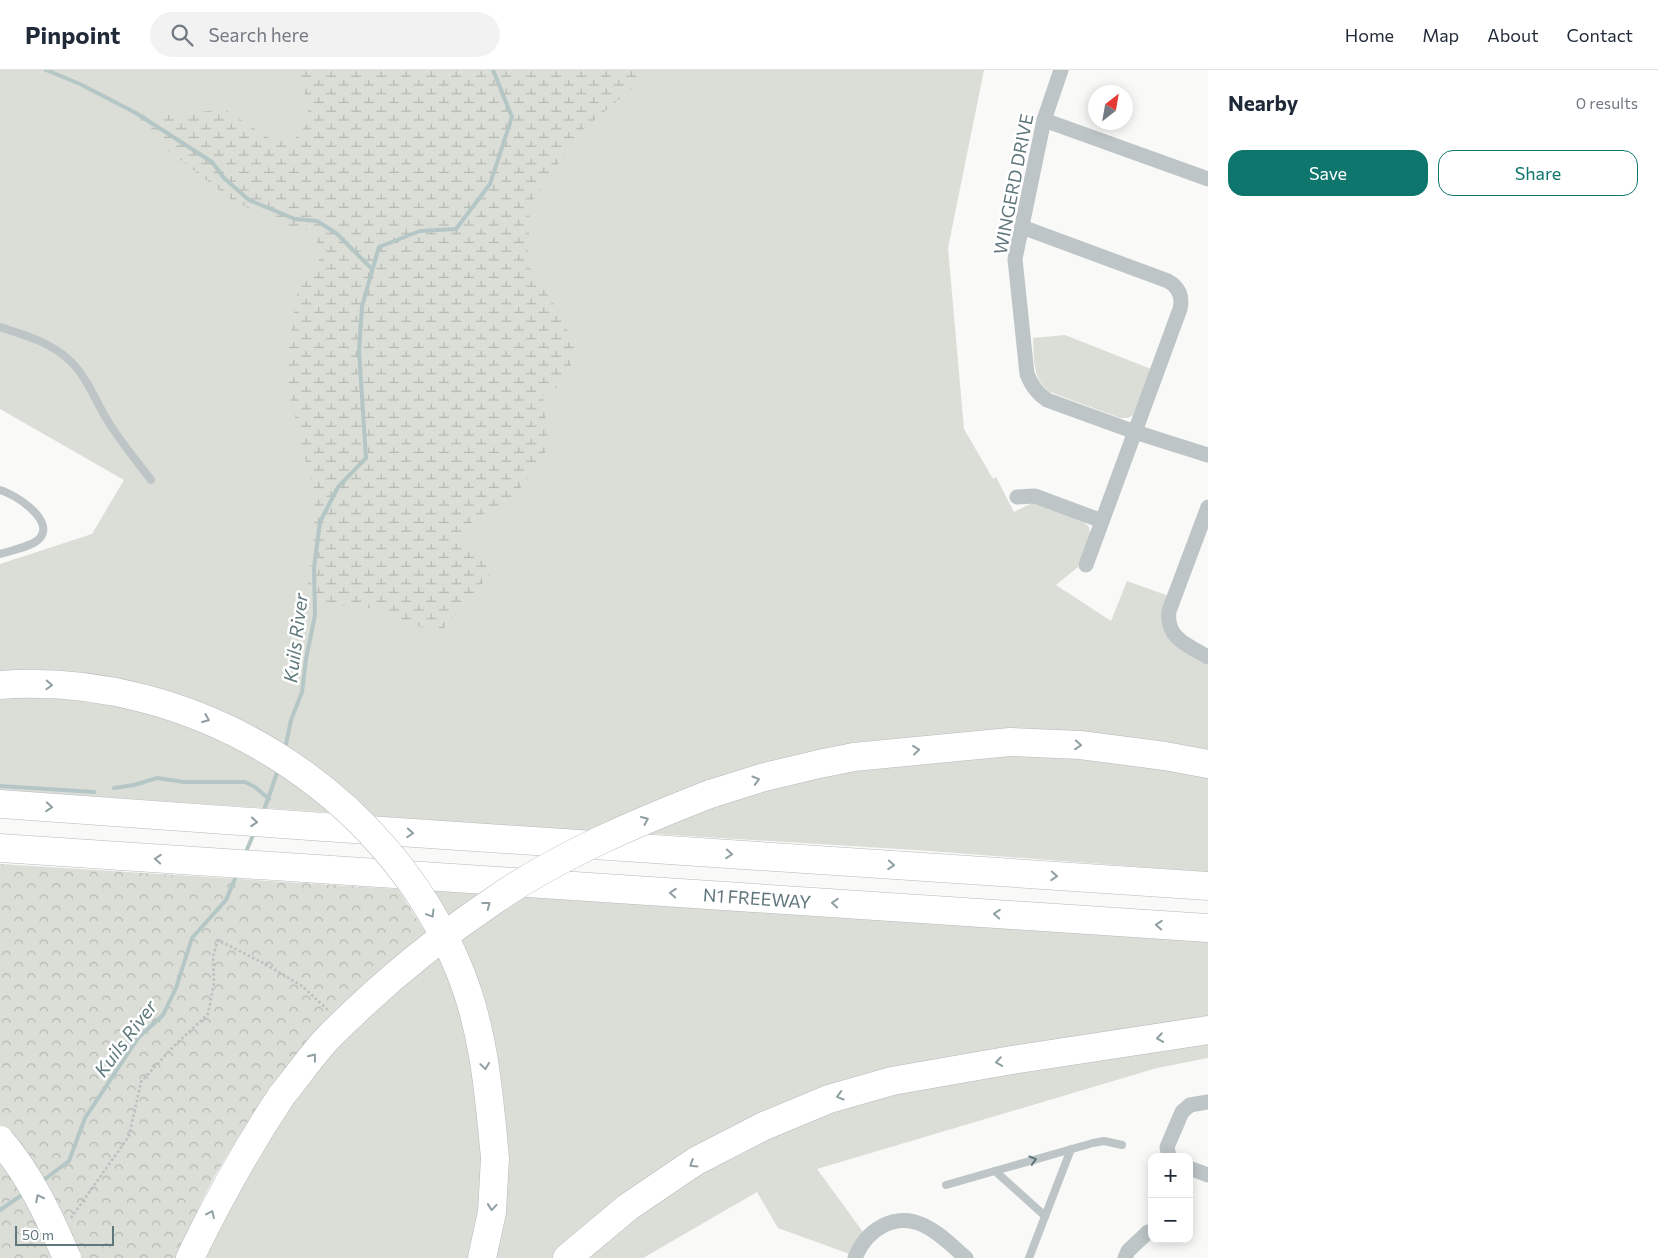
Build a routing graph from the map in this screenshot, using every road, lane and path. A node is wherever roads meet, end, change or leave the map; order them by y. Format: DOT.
graph roads {
  1 [pos="1061,70"];
  2 [pos="1044,120"];
  3 [pos="1208,180"];
  4 [pos="1022,227"];
  5 [pos="0,327"];
  6 [pos="1135,432"];
  7 [pos="1208,455"];
  8 [pos="151,480"];
  9 [pos="0,490"];
  10 [pos="1018,497"];
  11 [pos="1208,507"];
  12 [pos="1102,521"];
  13 [pos="0,554"];
  14 [pos="1086,565"];
  15 [pos="1208,657"];
  16 [pos="0,685"];
  17 [pos="1208,764"];
  18 [pos="0,804"];
  19 [pos="0,848"];
  20 [pos="1208,886"];
  21 [pos="1208,928"];
  22 [pos="333,1015"];
  23 [pos="1208,1030"];
  24 [pos="1208,1102"];
  25 [pos="0,1140"];
  26 [pos="1122,1145"];
  27 [pos="1070,1149"];
  28 [pos="1168,1153"];
  29 [pos="1193,1169"];
  30 [pos="995,1171"];
  31 [pos="1208,1175"];
  32 [pos="946,1185"];
  33 [pos="1045,1216"];
  34 [pos="71,1219"];
  35 [pos="1148,1232"];
  36 [pos="67,1258"];
  37 [pos="190,1258"];
  38 [pos="482,1258"];
  39 [pos="567,1258"];
  40 [pos="855,1258"];
  41 [pos="966,1258"];
  42 [pos="1029,1258"];
  43 [pos="1125,1258"];
  1 -- 2 [label="street, WINGERD DRIVE"];
  2 -- 3 [label="street"];
  2 -- 4 [label="street, WINGERD DRIVE"];
  4 -- 6 [label="street, WINGERD DRIVE"];
  4 -- 6 [label="street"];
  5 -- 8 [label="lane"];
  6 -- 7 [label="street, WINGERD DRIVE"];
  6 -- 12 [label="street"];
  9 -- 13 [label="lane"];
  10 -- 12 [label="street"];
  11 -- 15 [label="street"];
  12 -- 14 [label="street"];
  16 -- 38 [label="highway, one-way, bridge"];
  37 -- 17 [label="highway, one-way, bridge"];
  18 -- 20 [label="highway, one-way"];
  21 -- 19 [label="highway, N1 FREEWAY, one-way"];
  22 -- 34 [label="path"];
  23 -- 39 [label="highway, one-way"];
  24 -- 28 [label="street"];
  36 -- 25 [label="highway, one-way, bridge"];
  26 -- 27 [label="lane"];
  30 -- 27 [label="lane, one-way"];
  27 -- 33 [label="lane"];
  29 -- 31 [label="street"];
  30 -- 32 [label="lane"];
  30 -- 33 [label="lane"];
  33 -- 42 [label="lane"];
  35 -- 43 [label="street"];
  40 -- 41 [label="street"];
}
